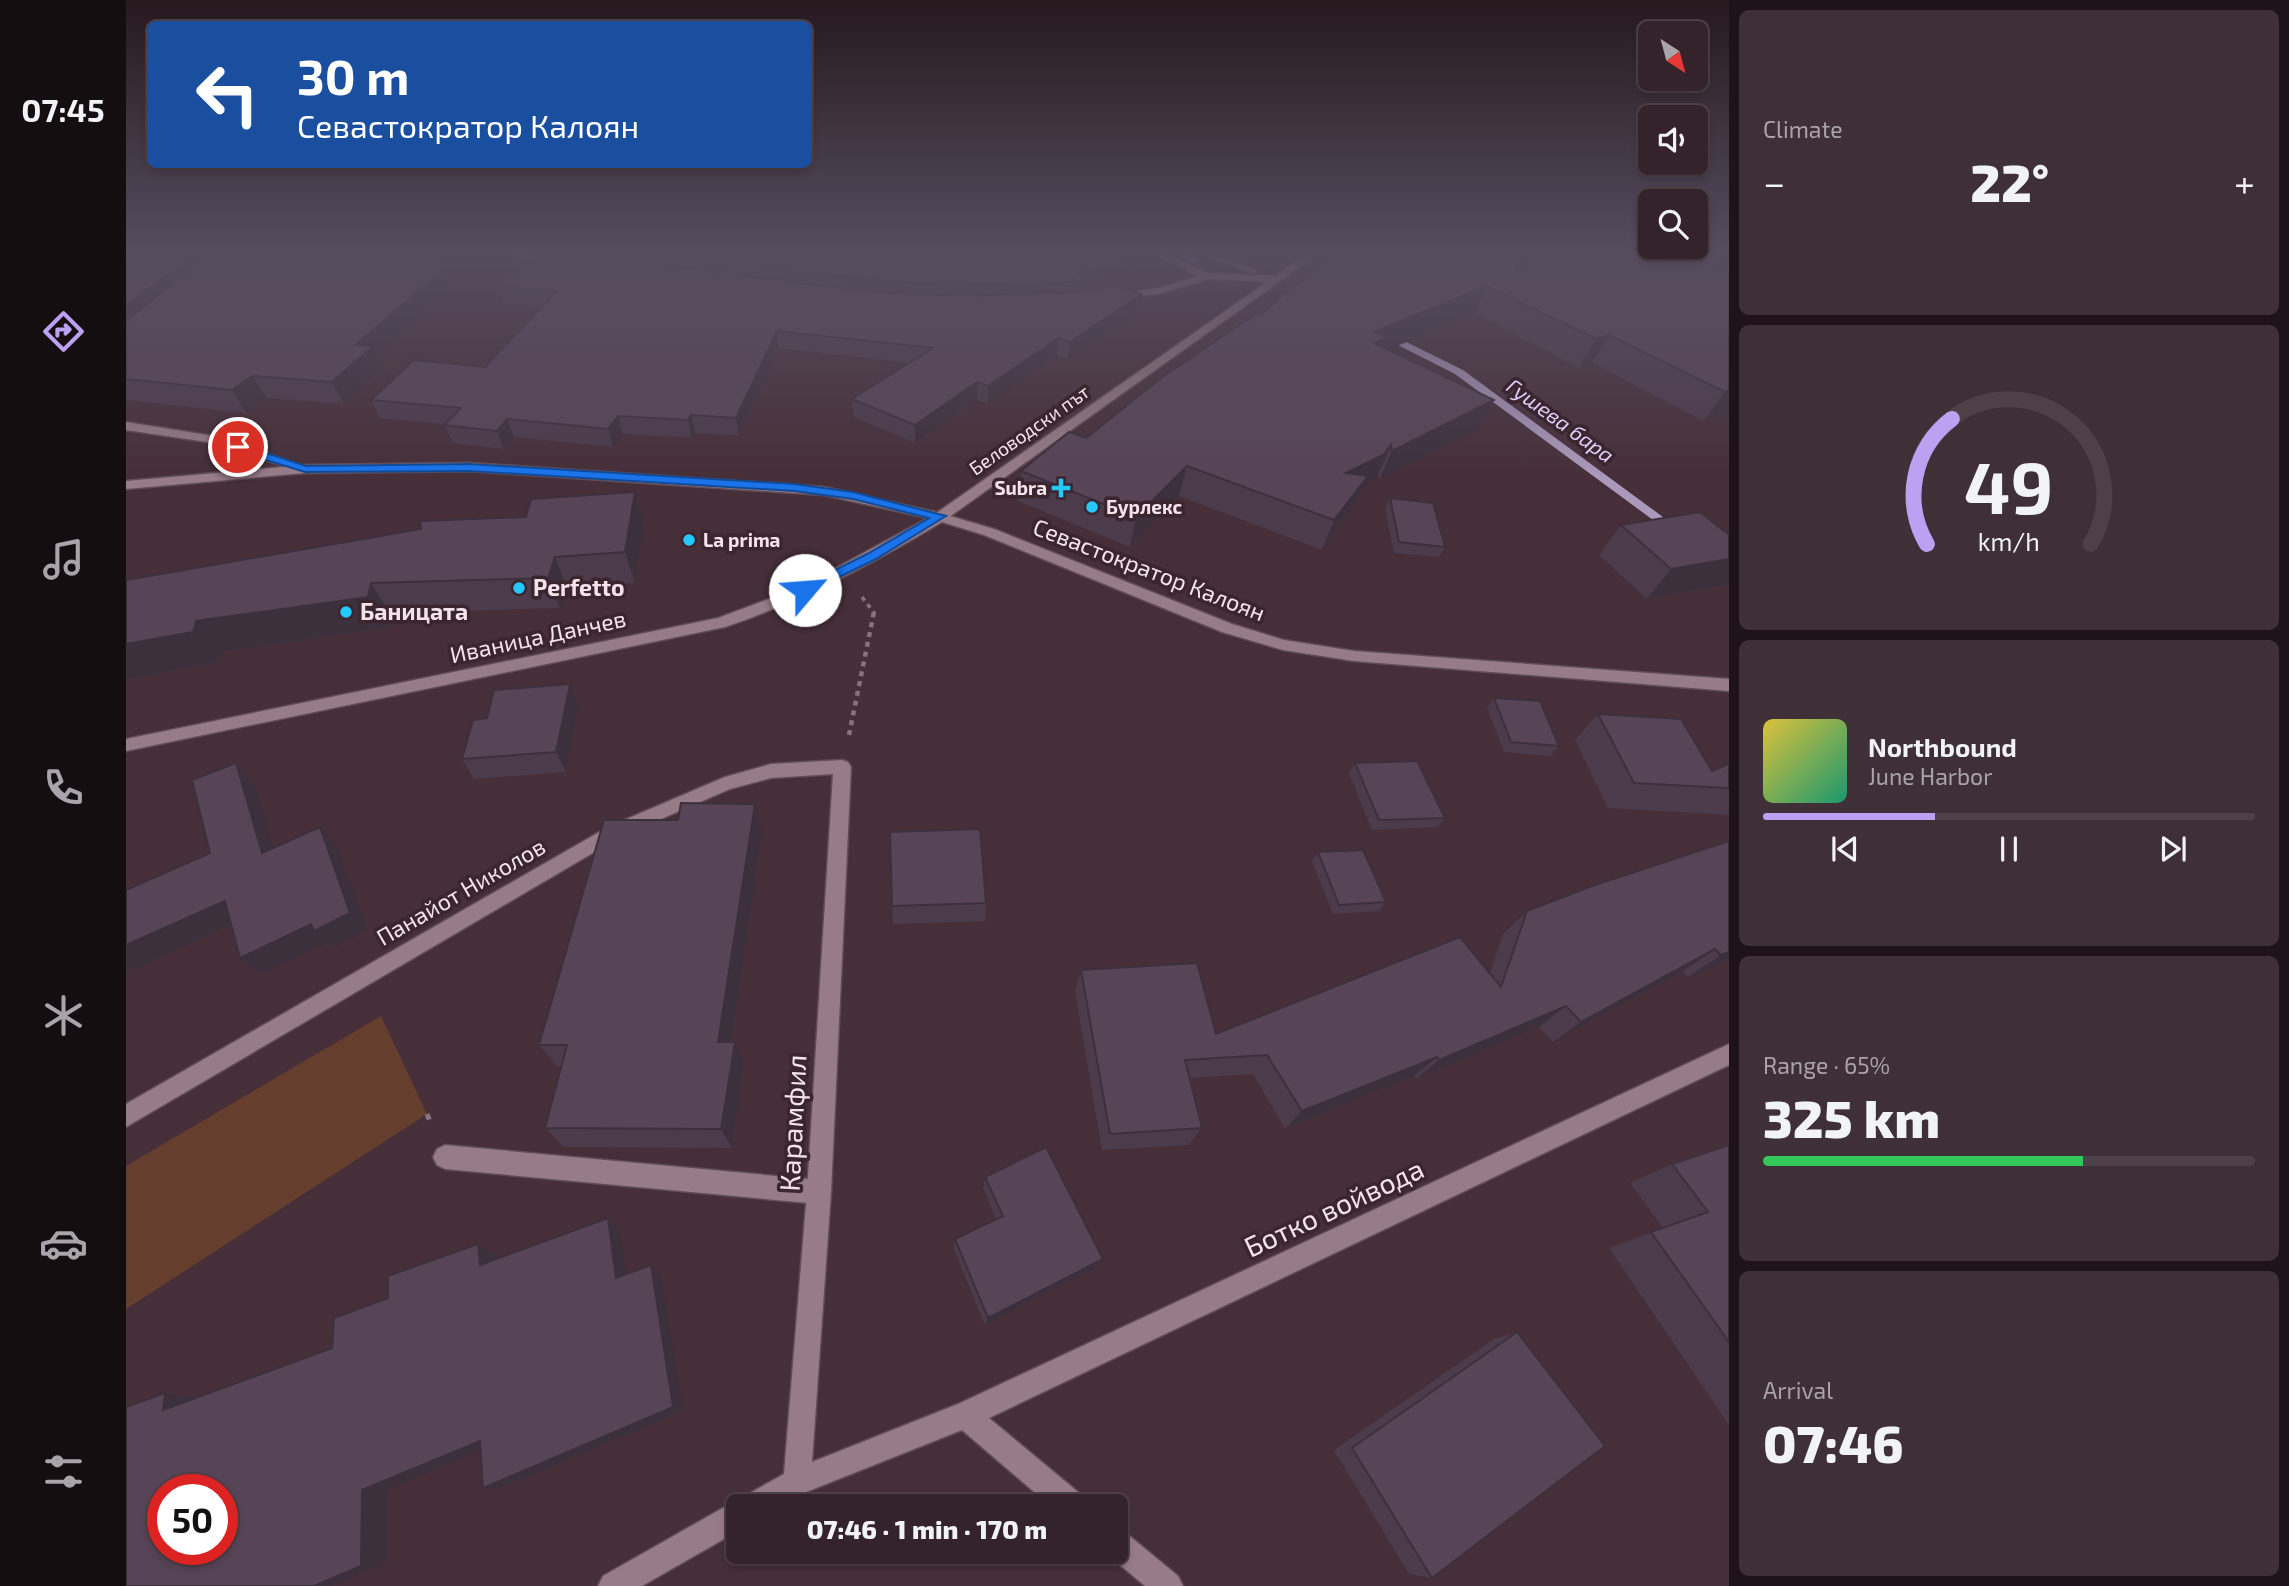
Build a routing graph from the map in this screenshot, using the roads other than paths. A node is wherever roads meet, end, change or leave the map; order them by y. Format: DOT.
graph roads {
  1 [pos="1207,328"];
  2 [pos="126,426"];
  3 [pos="305,469"];
  4 [pos="126,485"];
  5 [pos="940,516"];
  6 [pos="1729,685"];
  7 [pos="126,745"];
  8 [pos="842,767"];
  9 [pos="1729,1054"];
  10 [pos="126,1116"];
  11 [pos="445,1157"];
  12 [pos="819,1192"];
  13 [pos="965,1415"];
  14 [pos="797,1482"];
  15 [pos="776,1494"];
  16 [pos="1059,1494"];
  17 [pos="726,1522"];
  18 [pos="1128,1553"];
  19 [pos="613,1586"];
  20 [pos="1168,1586"];
  1 -- 5 [label="street, Беловодски път"];
  2 -- 3 [label="street, Севастократор Калоян"];
  3 -- 4 [label="street, Севастократор Калоян"];
  3 -- 5 [label="street, Севастократор Калоян"];
  5 -- 6 [label="street, Севастократор Калоян"];
  5 -- 7 [label="street, Иваница Данчев"];
  8 -- 10 [label="street, Панайот Николов"];
  8 -- 12 [label="street, Карамфил"];
  9 -- 13 [label="street, Ботко войвода"];
  11 -- 12 [label="street"];
  12 -- 14 [label="street, Карамфил"];
  13 -- 14 [label="street, Ботко войвода"];
  13 -- 16 [label="street"];
  14 -- 15 [label="street, Ботко войвода"];
  17 -- 19 [label="street"];
  18 -- 20 [label="street"];
}
